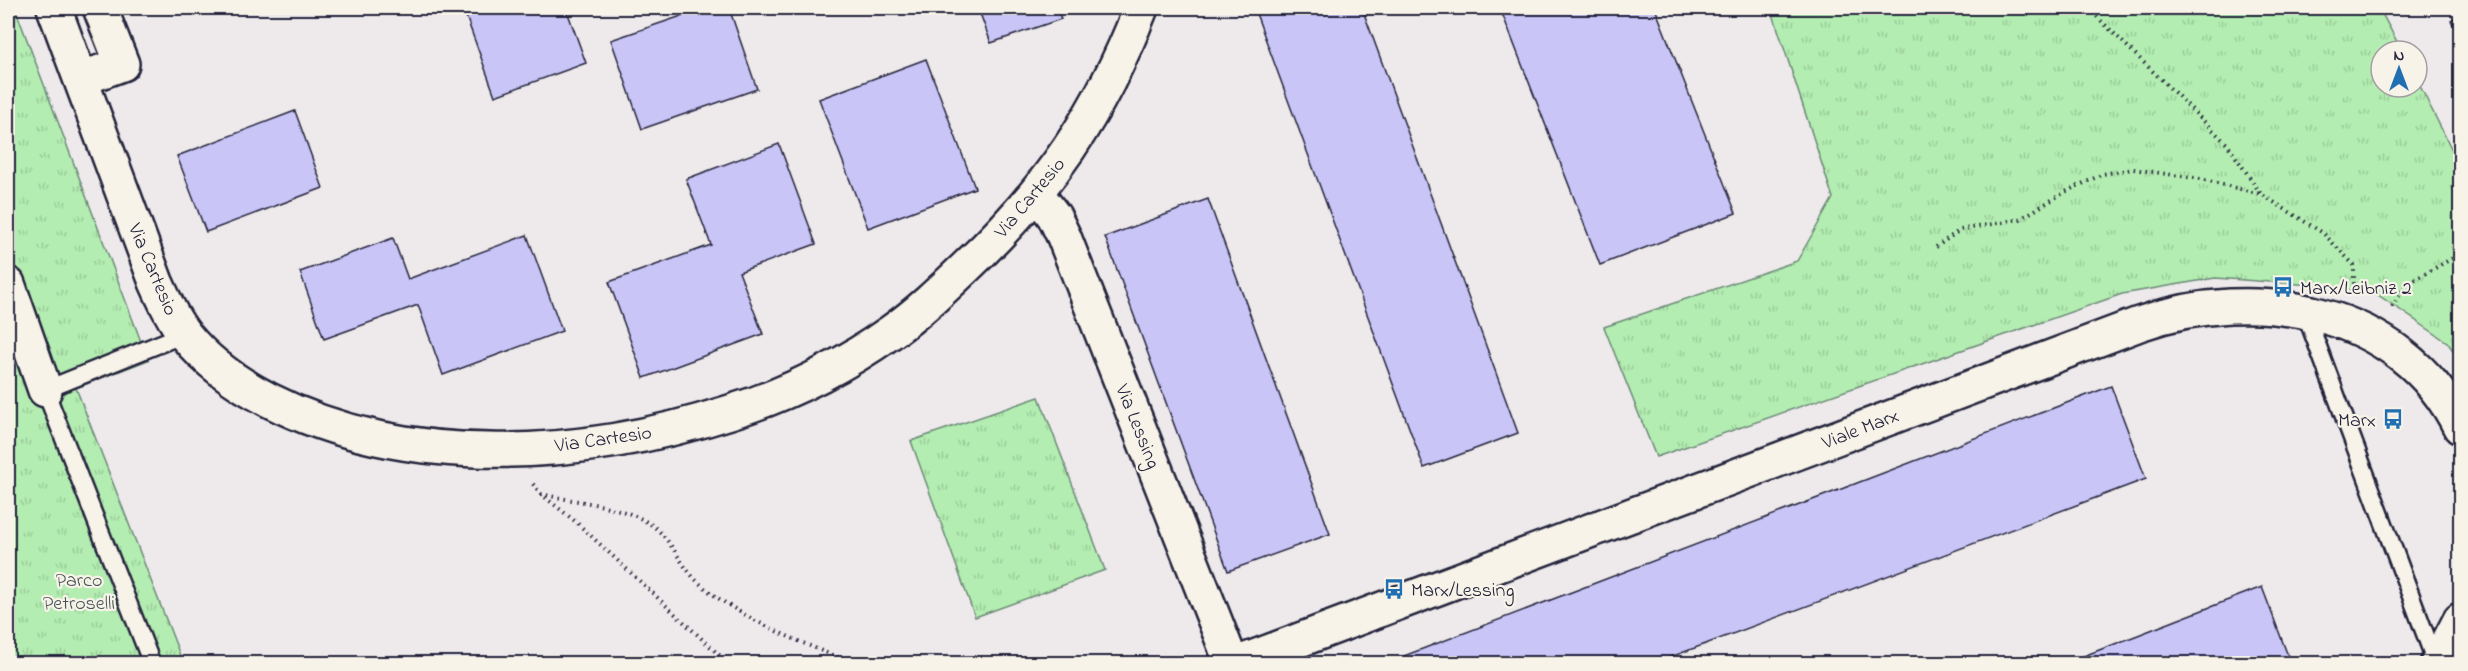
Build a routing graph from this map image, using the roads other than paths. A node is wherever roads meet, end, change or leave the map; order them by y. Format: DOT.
graph roads {
  1 [pos="54,8"];
  2 [pos="100,8"];
  3 [pos="1141,8"];
  4 [pos="81,79"];
  5 [pos="1037,194"];
  6 [pos="8,284"];
  7 [pos="2306,312"];
  8 [pos="184,334"];
  9 [pos="45,390"];
  10 [pos="2460,427"];
  11 [pos="2460,620"];
  12 [pos="152,663"];
  13 [pos="1234,663"];
  14 [pos="2437,663"];
  1 -- 4 [label="street, Via Cartesio"];
  2 -- 4 [label="street"];
  3 -- 5 [label="street, Via Cartesio"];
  4 -- 8 [label="street, Via Cartesio"];
  5 -- 8 [label="street, Via Cartesio"];
  5 -- 13 [label="street, Via Lessing"];
  6 -- 9 [label="street"];
  7 -- 10 [label="street, Viale Marx"];
  7 -- 13 [label="street, Viale Marx"];
  7 -- 14 [label="lane"];
  8 -- 9 [label="lane"];
  9 -- 12 [label="lane"];
  11 -- 14 [label="street"];
}
